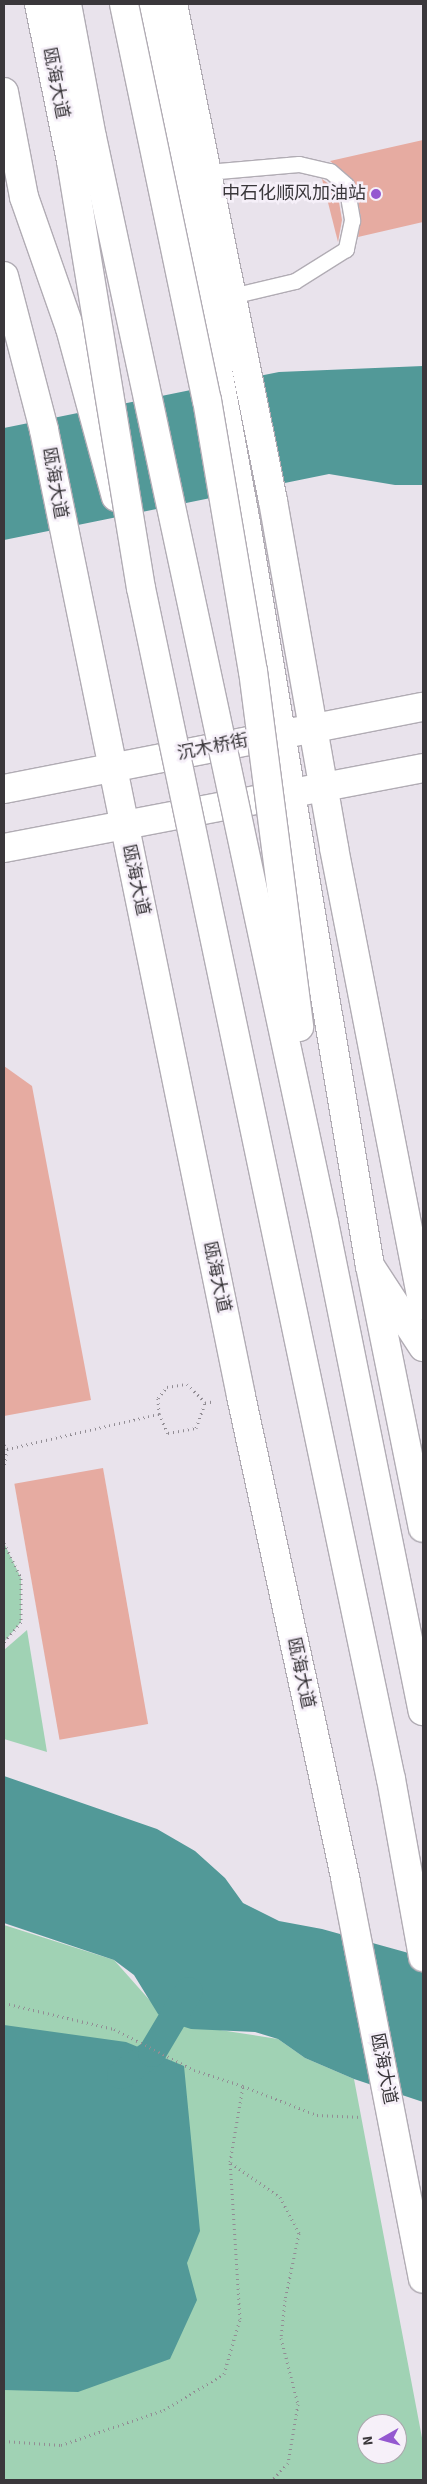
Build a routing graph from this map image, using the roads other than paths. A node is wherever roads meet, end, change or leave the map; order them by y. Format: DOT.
graph roads {
  1 [pos="39,4"];
  2 [pos="67,4"];
  3 [pos="124,4"];
  4 [pos="151,4"];
  5 [pos="173,4"];
  6 [pos="4,92"];
  7 [pos="207,172"];
  8 [pos="4,276"];
  9 [pos="232,296"];
  10 [pos="141,588"];
  11 [pos="423,707"];
  12 [pos="315,728"];
  13 [pos="282,735"];
  14 [pos="111,768"];
  15 [pos="423,768"];
  16 [pos="326,786"];
  17 [pos="4,790"];
  18 [pos="291,792"];
  19 [pos="123,825"];
  20 [pos="4,848"];
  21 [pos="324,1222"];
  22 [pos="370,1266"];
  23 [pos="423,1305"];
  24 [pos="423,1347"];
  25 [pos="423,1528"];
  26 [pos="423,1711"];
  27 [pos="423,1957"];
  28 [pos="423,2279"];
  1 -- 10 [label="main road, 瓯海大道, bridge"];
  2 -- 21 [label="main road, 瓯海大道, bridge"];
  3 -- 21 [label="main road, bridge"];
  4 -- 13 [label="main road"];
  5 -- 7 [label="main road"];
  6 -- 10 [label="main road, bridge"];
  7 -- 9 [label="main road"];
  7 -- 9 [label="lane"];
  8 -- 14 [label="main road, 瓯海大道"];
  9 -- 12 [label="main road"];
  10 -- 27 [label="main road, 瓯海大道, bridge"];
  11 -- 12 [label="main road, 沉木桥街"];
  12 -- 13 [label="main road, 沉木桥街"];
  12 -- 16 [label="main road"];
  13 -- 14 [label="main road, 沉木桥街"];
  13 -- 18 [label="main road"];
  14 -- 17 [label="main road, 沉木桥街"];
  14 -- 19 [label="main road, 瓯海大道"];
  15 -- 16 [label="main road"];
  16 -- 18 [label="main road"];
  16 -- 23 [label="main road"];
  18 -- 19 [label="main road"];
  18 -- 22 [label="main road"];
  19 -- 20 [label="main road"];
  19 -- 28 [label="main road, 瓯海大道"];
  21 -- 26 [label="main road, 瓯海大道, bridge"];
  22 -- 24 [label="main road"];
  22 -- 25 [label="main road"];
}
